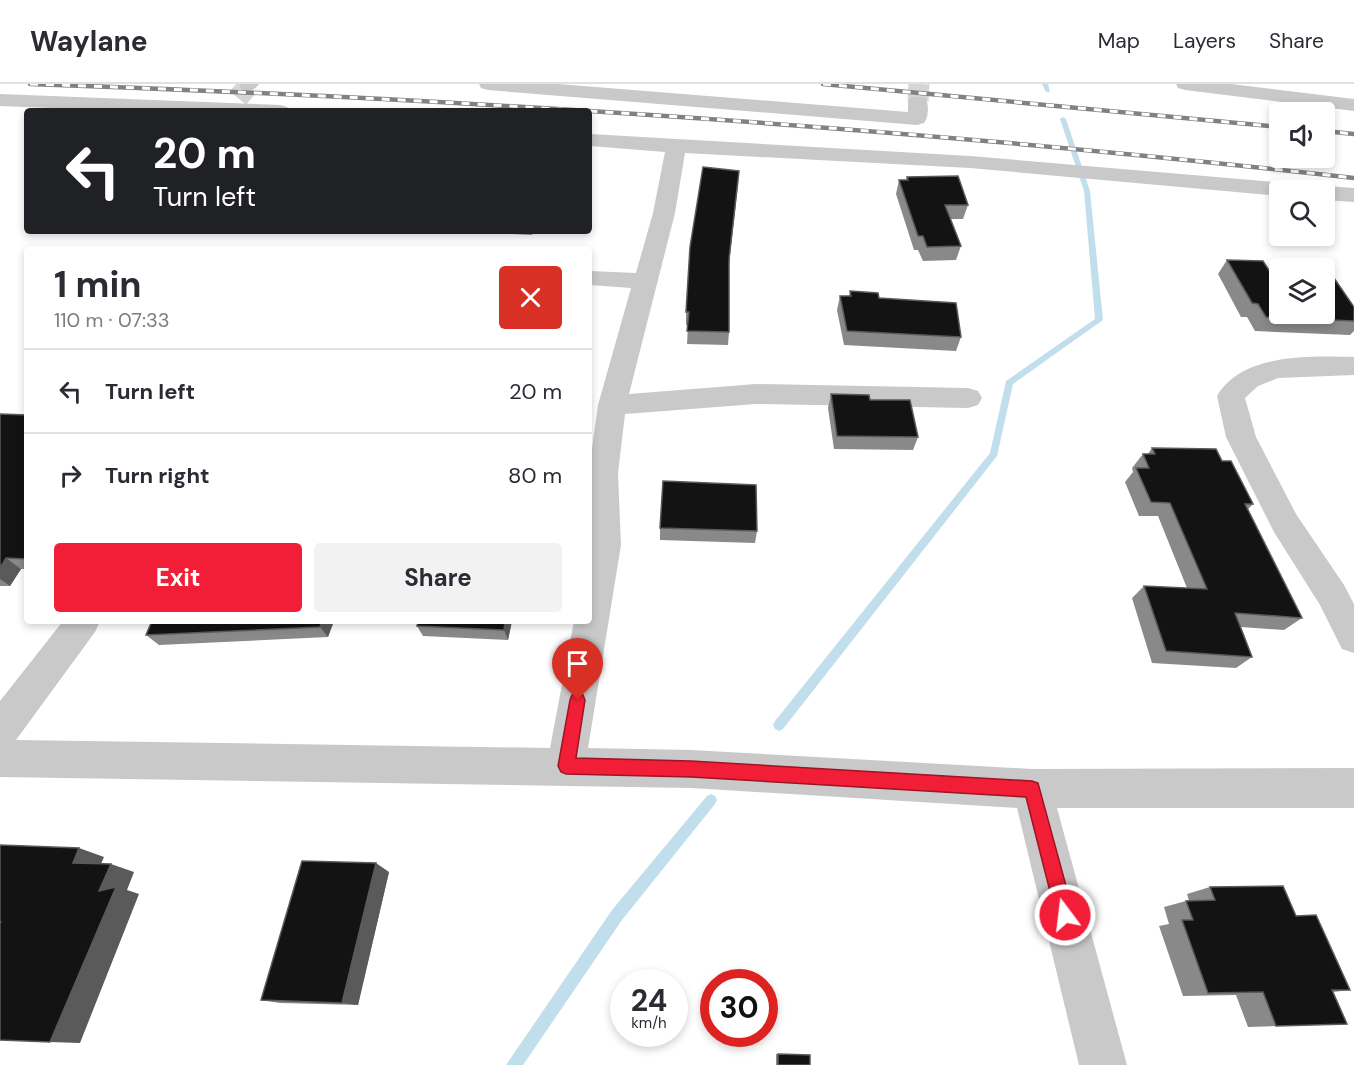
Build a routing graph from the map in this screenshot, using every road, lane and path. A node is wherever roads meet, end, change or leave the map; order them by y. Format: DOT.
graph roads {
  1 [pos="488,84"];
  2 [pos="1185,84"];
  3 [pos="241,94"];
  4 [pos="0,100"];
  5 [pos="918,101"];
  6 [pos="1354,105"];
  7 [pos="273,108"];
  8 [pos="592,140"];
  9 [pos="676,148"];
  10 [pos="1269,189"];
  11 [pos="1335,194"];
  12 [pos="1354,195"];
  13 [pos="592,278"];
  14 [pos="646,281"];
  15 [pos="1353,366"];
  16 [pos="968,398"];
  17 [pos="612,405"];
  18 [pos="592,619"];
  19 [pos="80,624"];
  20 [pos="591,624"];
  21 [pos="1354,638"];
  22 [pos="0,731"];
  23 [pos="0,758"];
  24 [pos="566,766"];
  25 [pos="1354,788"];
  26 [pos="1032,789"];
  27 [pos="1103,1065"];
  1 -- 5 [label="street"];
  2 -- 6 [label="street"];
  3 -- 4 [label="street"];
  3 -- 7 [label="street"];
  8 -- 9 [label="street"];
  9 -- 10 [label="street"];
  9 -- 14 [label="street"];
  11 -- 12 [label="street"];
  13 -- 14 [label="street"];
  14 -- 17 [label="street"];
  15 -- 21 [label="street"];
  16 -- 17 [label="street"];
  17 -- 18 [label="street"];
  19 -- 22 [label="street"];
  20 -- 24 [label="street"];
  23 -- 24 [label="street"];
  24 -- 26 [label="street"];
  25 -- 26 [label="street"];
  26 -- 27 [label="street"];
}
